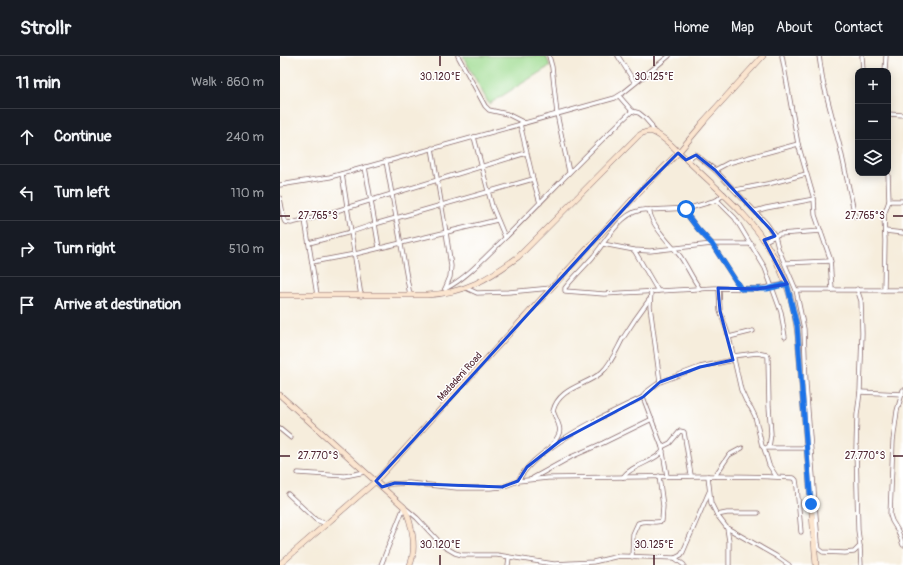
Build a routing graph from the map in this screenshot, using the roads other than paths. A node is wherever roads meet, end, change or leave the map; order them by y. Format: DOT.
graph roads {
  1 [pos="458,56"];
  2 [pos="618,56"];
  3 [pos="669,56"];
  4 [pos="763,56"];
  5 [pos="782,56"];
  6 [pos="819,56"];
  7 [pos="862,56"];
  8 [pos="886,56"];
  9 [pos="551,57"];
  10 [pos="863,68"];
  11 [pos="886,68"];
  12 [pos="635,83"];
  13 [pos="619,96"];
  14 [pos="632,111"];
  15 [pos="557,114"];
  16 [pos="891,114"];
  17 [pos="903,115"];
  18 [pos="525,123"];
  19 [pos="520,124"];
  20 [pos="654,133"];
  21 [pos="474,137"];
  22 [pos="798,144"];
  23 [pos="432,148"];
  24 [pos="677,151"];
  25 [pos="526,153"];
  26 [pos="386,161"];
  27 [pos="687,161"];
  28 [pos="365,167"];
  29 [pos="482,167"];
  30 [pos="715,170"];
  31 [pos="569,172"];
  32 [pos="342,174"];
  33 [pos="806,174"];
  34 [pos="888,176"];
  35 [pos="437,179"];
  36 [pos="532,180"];
  37 [pos="280,185"];
  38 [pos="735,190"];
  39 [pos="488,192"];
  40 [pos="393,193"];
  41 [pos="724,194"];
  42 [pos="280,198"];
  43 [pos="814,199"];
  44 [pos="717,200"];
  45 [pos="371,201"];
  46 [pos="889,201"];
  47 [pos="903,201"];
  48 [pos="540,203"];
  49 [pos="442,205"];
  50 [pos="348,207"];
  51 [pos="682,208"];
  52 [pos="649,210"];
  53 [pos="756,211"];
  54 [pos="855,216"];
  55 [pos="397,218"];
  56 [pos="305,220"];
  57 [pos="497,220"];
  58 [pos="375,224"];
  59 [pos="821,231"];
  60 [pos="885,231"];
  61 [pos="351,232"];
  62 [pos="446,232"];
  63 [pos="903,233"];
  64 [pos="775,236"];
  65 [pos="505,237"];
  66 [pos="765,241"];
  67 [pos="309,243"];
  68 [pos="401,243"];
  69 [pos="603,244"];
  70 [pos="712,244"];
  71 [pos="752,244"];
  72 [pos="378,248"];
  73 [pos="672,248"];
  74 [pos="634,250"];
  75 [pos="355,254"];
  76 [pos="831,260"];
  77 [pos="312,262"];
  78 [pos="784,263"];
  79 [pos="787,284"];
  80 [pos="466,288"];
  81 [pos="551,288"];
  82 [pos="700,288"];
  83 [pos="773,288"];
  84 [pos="445,289"];
  85 [pos="719,289"];
  86 [pos="741,289"];
  87 [pos="857,289"];
  88 [pos="796,290"];
  89 [pos="832,290"];
  90 [pos="884,290"];
  91 [pos="903,290"];
  92 [pos="658,291"];
  93 [pos="651,292"];
  94 [pos="442,294"];
  95 [pos="280,295"];
  96 [pos="316,295"];
  97 [pos="410,295"];
  98 [pos="362,296"];
  99 [pos="650,300"];
  100 [pos="753,331"];
  101 [pos="729,337"];
  102 [pos="785,338"];
  103 [pos="733,358"];
  104 [pos="660,382"];
  105 [pos="903,390"];
  106 [pos="860,392"];
  107 [pos="903,394"];
  108 [pos="280,395"];
  109 [pos="643,397"];
  110 [pos="652,419"];
  111 [pos="280,429"];
  112 [pos="292,438"];
  113 [pos="742,448"];
  114 [pos="764,448"];
  115 [pos="769,448"];
  116 [pos="807,448"];
  117 [pos="662,449"];
  118 [pos="547,450"];
  119 [pos="811,469"];
  120 [pos="365,472"];
  121 [pos="298,473"];
  122 [pos="691,475"];
  123 [pos="659,476"];
  124 [pos="667,476"];
  125 [pos="708,476"];
  126 [pos="715,476"];
  127 [pos="776,476"];
  128 [pos="623,477"];
  129 [pos="532,479"];
  130 [pos="518,481"];
  131 [pos="376,482"];
  132 [pos="382,487"];
  133 [pos="709,492"];
  134 [pos="288,494"];
  135 [pos="404,507"];
  136 [pos="758,513"];
  137 [pos="717,515"];
  138 [pos="327,524"];
  139 [pos="727,528"];
  140 [pos="801,532"];
  141 [pos="903,545"];
  142 [pos="860,546"];
  143 [pos="632,557"];
  144 [pos="509,558"];
  145 [pos="676,558"];
  146 [pos="280,564"];
  147 [pos="381,565"];
  148 [pos="410,565"];
  149 [pos="508,565"];
  150 [pos="684,565"];
  151 [pos="729,565"];
  152 [pos="789,565"];
  153 [pos="816,565"];
  154 [pos="861,565"];
  1 -- 18 [label="street"];
  2 -- 12 [label="street"];
  3 -- 12 [label="street"];
  4 -- 24 [label="street, Madadeni Road"];
  5 -- 22 [label="street"];
  6 -- 54 [label="street"];
  7 -- 10 [label="street"];
  8 -- 11 [label="street"];
  9 -- 15 [label="street"];
  12 -- 13 [label="street"];
  13 -- 14 [label="street"];
  13 -- 15 [label="street"];
  14 -- 20 [label="street"];
  14 -- 31 [label="street"];
  15 -- 18 [label="street"];
  15 -- 31 [label="street"];
  16 -- 17 [label="street"];
  18 -- 19 [label="street"];
  19 -- 21 [label="street"];
  19 -- 25 [label="street"];
  20 -- 24 [label="street"];
  20 -- 80 [label="street"];
  21 -- 23 [label="street"];
  21 -- 29 [label="street"];
  22 -- 30 [label="street"];
  22 -- 33 [label="street"];
  23 -- 26 [label="street"];
  23 -- 35 [label="street"];
  24 -- 27 [label="street"];
  24 -- 81 [label="street, Madadeni Road"];
  25 -- 29 [label="street"];
  25 -- 36 [label="street"];
  26 -- 28 [label="street"];
  26 -- 40 [label="street"];
  27 -- 30 [label="street"];
  27 -- 41 [label="street"];
  28 -- 32 [label="street"];
  28 -- 45 [label="street"];
  29 -- 35 [label="street"];
  29 -- 39 [label="street"];
  30 -- 38 [label="street"];
  31 -- 48 [label="street"];
  32 -- 37 [label="street"];
  32 -- 50 [label="street"];
  33 -- 38 [label="street"];
  33 -- 43 [label="street"];
  34 -- 46 [label="street"];
  35 -- 40 [label="street"];
  35 -- 49 [label="street"];
  36 -- 39 [label="street"];
  36 -- 48 [label="street"];
  38 -- 53 [label="street"];
  39 -- 49 [label="street"];
  39 -- 57 [label="street"];
  40 -- 45 [label="street"];
  40 -- 55 [label="street"];
  41 -- 44 [label="street"];
  41 -- 66 [label="street"];
  42 -- 56 [label="street"];
  43 -- 53 [label="street"];
  43 -- 59 [label="street"];
  44 -- 51 [label="street"];
  44 -- 71 [label="street"];
  45 -- 50 [label="street"];
  45 -- 58 [label="street"];
  46 -- 47 [label="street"];
  46 -- 60 [label="street"];
  48 -- 65 [label="street"];
  49 -- 55 [label="street"];
  49 -- 62 [label="street"];
  50 -- 56 [label="street"];
  50 -- 61 [label="street"];
  51 -- 52 [label="street"];
  51 -- 70 [label="street"];
  52 -- 69 [label="street"];
  52 -- 73 [label="street"];
  53 -- 64 [label="street"];
  55 -- 58 [label="street"];
  55 -- 68 [label="street"];
  56 -- 67 [label="street"];
  57 -- 62 [label="street"];
  57 -- 65 [label="street"];
  58 -- 61 [label="street"];
  58 -- 72 [label="street"];
  59 -- 64 [label="street"];
  59 -- 76 [label="street"];
  60 -- 63 [label="street"];
  60 -- 90 [label="street"];
  61 -- 67 [label="street"];
  61 -- 75 [label="street"];
  62 -- 68 [label="street"];
  62 -- 84 [label="street"];
  64 -- 66 [label="street"];
  64 -- 78 [label="street"];
  65 -- 84 [label="street"];
  66 -- 79 [label="street"];
  67 -- 77 [label="street"];
  68 -- 72 [label="street"];
  68 -- 97 [label="street"];
  69 -- 74 [label="street"];
  69 -- 93 [label="street"];
  70 -- 71 [label="street"];
  70 -- 73 [label="street"];
  70 -- 86 [label="street"];
  71 -- 83 [label="street"];
  72 -- 75 [label="street"];
  73 -- 74 [label="street"];
  73 -- 82 [label="street"];
  74 -- 92 [label="street"];
  75 -- 77 [label="street"];
  75 -- 98 [label="street"];
  76 -- 78 [label="street"];
  76 -- 89 [label="street"];
  77 -- 96 [label="street"];
  78 -- 88 [label="street"];
  79 -- 83 [label="street"];
  79 -- 116 [label="street"];
  80 -- 81 [label="street"];
  80 -- 94 [label="street"];
  81 -- 131 [label="street, Madadeni Road"];
  82 -- 85 [label="street"];
  82 -- 92 [label="street"];
  83 -- 86 [label="street"];
  83 -- 102 [label="street"];
  84 -- 94 [label="street"];
  85 -- 86 [label="street"];
  85 -- 101 [label="street"];
  87 -- 89 [label="street"];
  87 -- 90 [label="street"];
  87 -- 106 [label="street"];
  88 -- 89 [label="street"];
  88 -- 119 [label="street"];
  90 -- 91 [label="street"];
  92 -- 93 [label="street"];
  93 -- 99 [label="street"];
  94 -- 97 [label="street"];
  95 -- 96 [label="street"];
  96 -- 98 [label="street"];
  97 -- 98 [label="street"];
  99 -- 104 [label="street"];
  99 -- 118 [label="street"];
  100 -- 101 [label="street"];
  101 -- 103 [label="street"];
  103 -- 104 [label="street"];
  103 -- 114 [label="street"];
  103 -- 115 [label="street"];
  104 -- 109 [label="street"];
  105 -- 107 [label="street"];
  106 -- 107 [label="street"];
  106 -- 142 [label="street"];
  107 -- 141 [label="street"];
  108 -- 120 [label="street"];
  109 -- 110 [label="street"];
  109 -- 118 [label="street"];
  110 -- 117 [label="street"];
  110 -- 129 [label="street"];
  111 -- 112 [label="street"];
  113 -- 126 [label="street"];
  114 -- 115 [label="street"];
  114 -- 127 [label="street"];
  115 -- 116 [label="street"];
  116 -- 119 [label="street"];
  117 -- 122 [label="street"];
  117 -- 124 [label="street"];
  117 -- 128 [label="street"];
  118 -- 130 [label="street"];
  119 -- 142 [label="street"];
  119 -- 153 [label="street"];
  120 -- 121 [label="street"];
  120 -- 131 [label="street"];
  122 -- 124 [label="street"];
  122 -- 125 [label="street"];
  123 -- 124 [label="street"];
  123 -- 128 [label="street"];
  123 -- 143 [label="street"];
  125 -- 126 [label="street"];
  125 -- 133 [label="street"];
  126 -- 127 [label="street"];
  127 -- 140 [label="street"];
  128 -- 129 [label="street"];
  129 -- 130 [label="street"];
  130 -- 132 [label="street"];
  131 -- 132 [label="street"];
  131 -- 138 [label="street, Madadeni Road"];
  132 -- 135 [label="street"];
  133 -- 137 [label="street"];
  133 -- 145 [label="street"];
  134 -- 138 [label="street"];
  135 -- 144 [label="street"];
  135 -- 147 [label="street"];
  135 -- 148 [label="street"];
  136 -- 137 [label="street"];
  137 -- 139 [label="street"];
  138 -- 146 [label="street, Madadeni Road"];
  139 -- 151 [label="street"];
  139 -- 152 [label="street"];
  142 -- 154 [label="street"];
  143 -- 144 [label="street"];
  143 -- 145 [label="street"];
  144 -- 149 [label="street"];
  145 -- 150 [label="street"];
}
